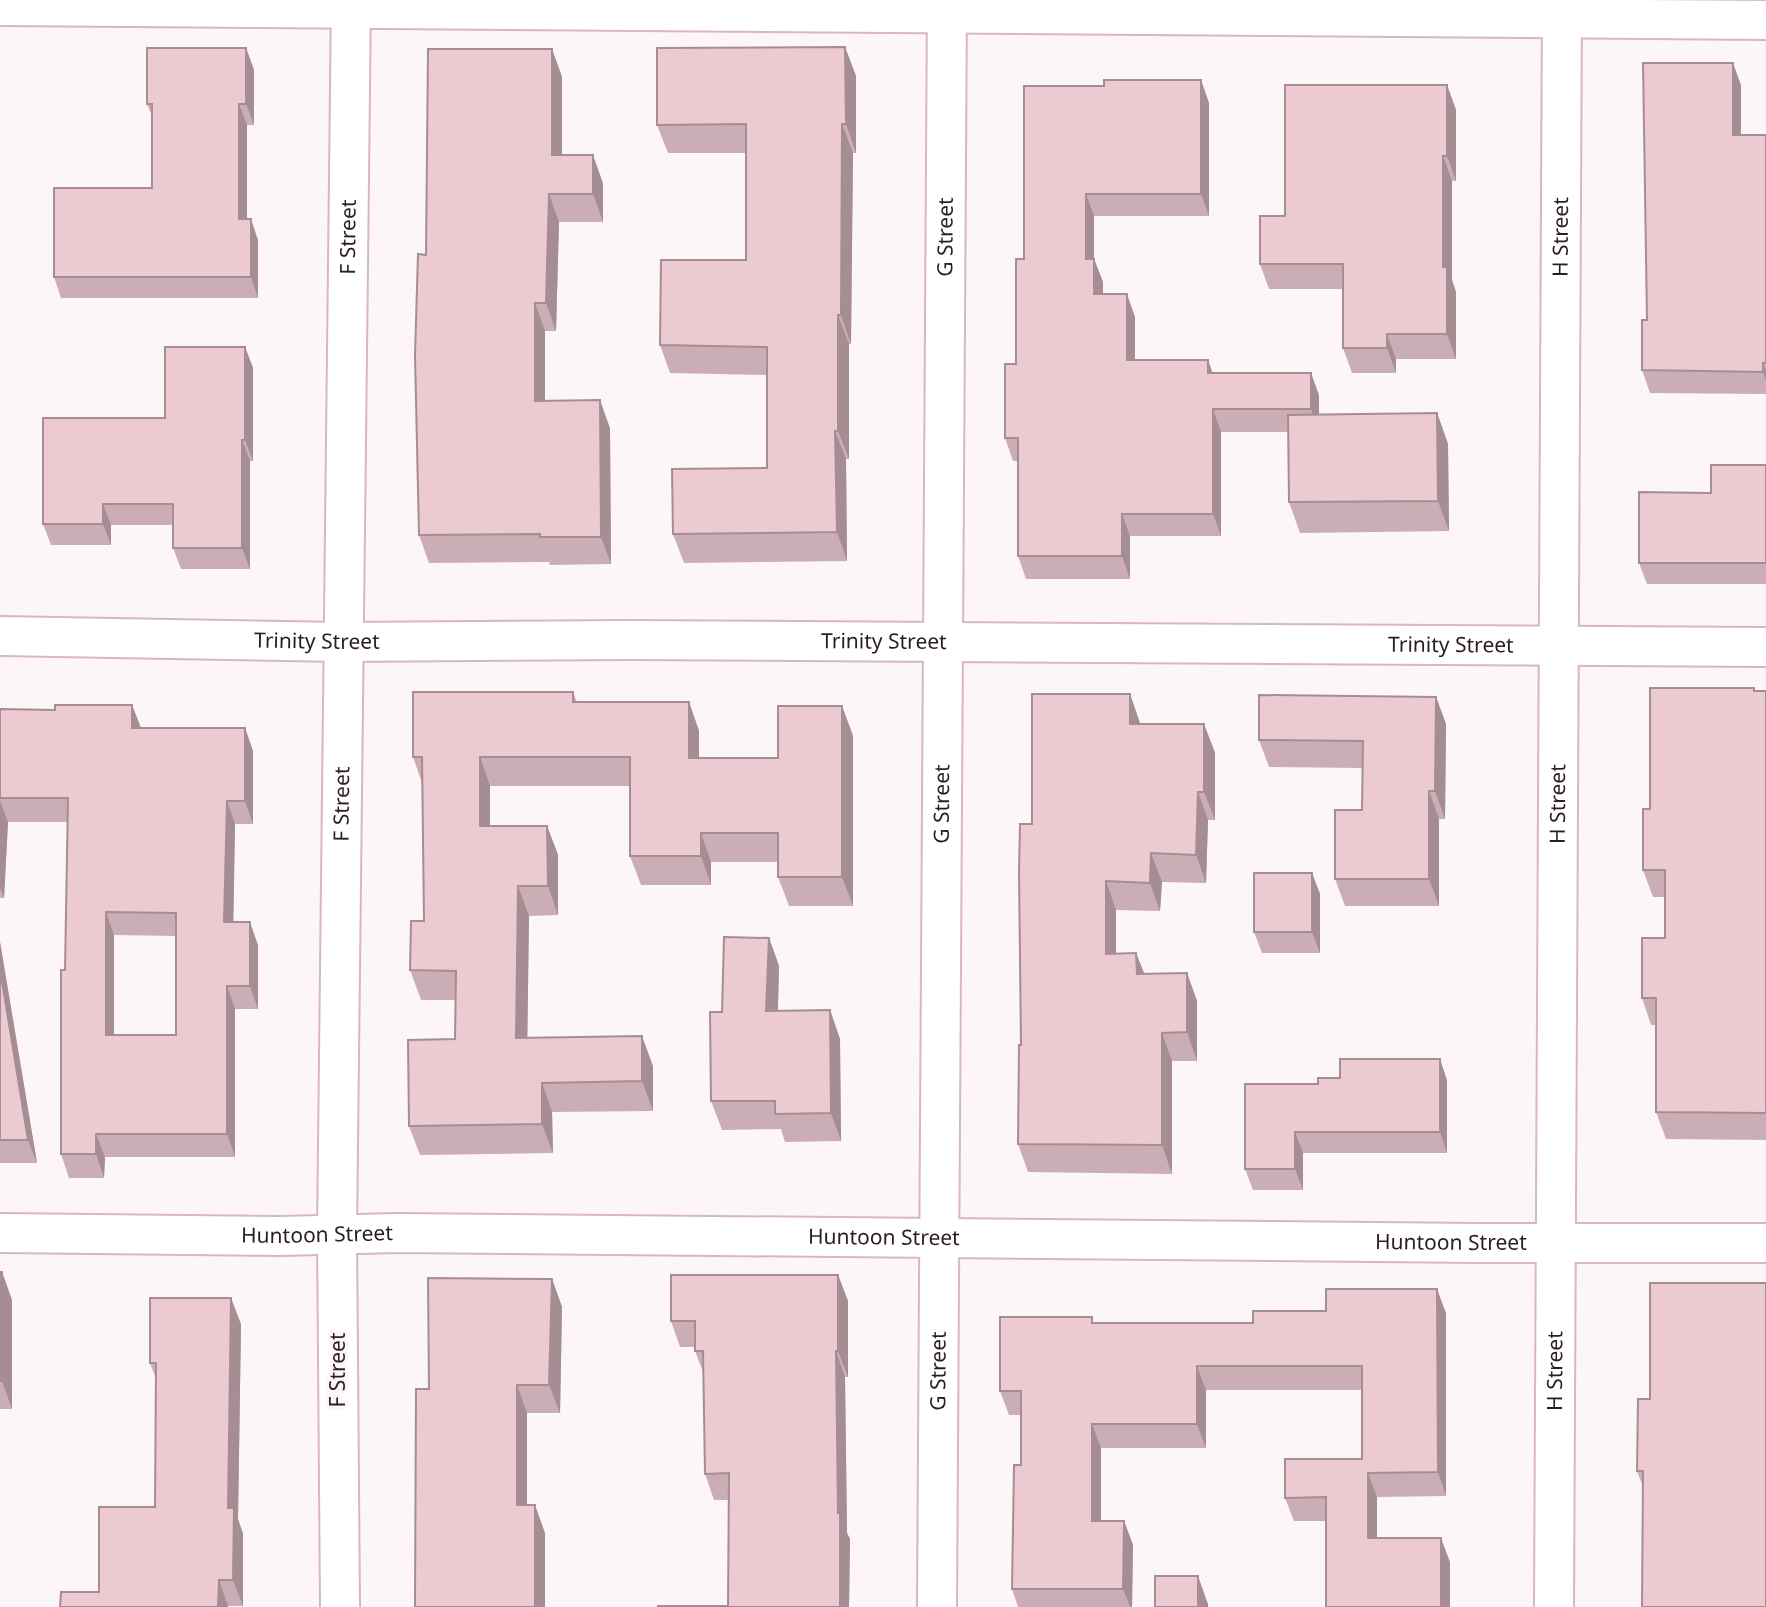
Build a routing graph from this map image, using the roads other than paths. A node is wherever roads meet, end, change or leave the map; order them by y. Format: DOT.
graph roads {
  1 [pos="351,4"];
  2 [pos="0,6"];
  3 [pos="946,6"];
  4 [pos="1562,9"];
  5 [pos="1766,20"];
  6 [pos="0,636"];
  7 [pos="342,642"];
  8 [pos="942,642"];
  9 [pos="1558,646"];
  10 [pos="1766,647"];
  11 [pos="0,1233"];
  12 [pos="337,1234"];
  13 [pos="938,1238"];
  14 [pos="1556,1243"];
  15 [pos="1766,1243"];
  16 [pos="340,1607"];
  17 [pos="937,1607"];
  18 [pos="1554,1607"];
  1 -- 2 [label="street"];
  1 -- 3 [label="street"];
  1 -- 7 [label="street, F Street"];
  3 -- 4 [label="street"];
  3 -- 8 [label="street, G Street"];
  4 -- 5 [label="street"];
  4 -- 9 [label="street, H Street"];
  6 -- 7 [label="street, Trinity Street"];
  7 -- 8 [label="street, Trinity Street"];
  7 -- 12 [label="street, F Street"];
  8 -- 9 [label="street, Trinity Street"];
  8 -- 13 [label="street, G Street"];
  9 -- 10 [label="street, Trinity Street"];
  9 -- 14 [label="street, H Street"];
  11 -- 12 [label="street, Huntoon Street"];
  12 -- 13 [label="street, Huntoon Street"];
  12 -- 16 [label="street, F Street"];
  13 -- 14 [label="street, Huntoon Street"];
  13 -- 17 [label="street, G Street"];
  14 -- 15 [label="street, Huntoon Street"];
  14 -- 18 [label="street, H Street"];
}
